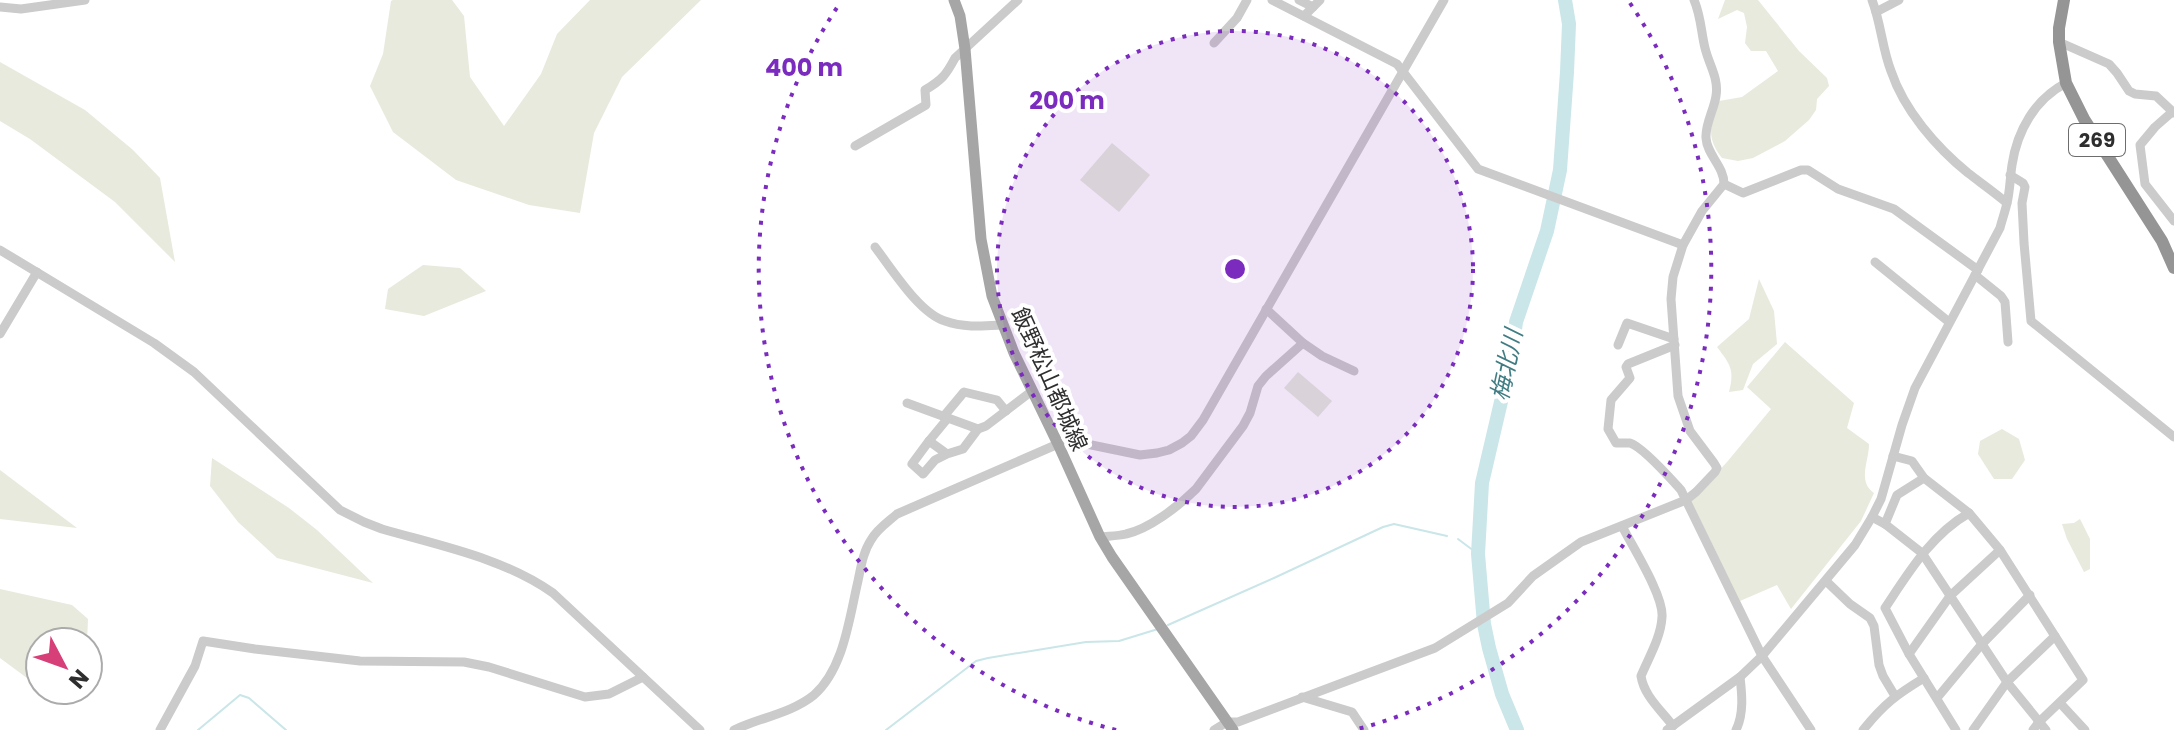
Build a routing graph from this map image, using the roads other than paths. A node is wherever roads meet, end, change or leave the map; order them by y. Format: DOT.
graph roads {
  1 [pos="85,0"];
  2 [pos="954,0"];
  3 [pos="1018,0"];
  4 [pos="1247,0"];
  5 [pos="1272,0"];
  6 [pos="1299,0"];
  7 [pos="1444,0"];
  8 [pos="1694,0"];
  9 [pos="1872,0"];
  10 [pos="1899,0"];
  11 [pos="2064,0"];
  12 [pos="1317,4"];
  13 [pos="0,7"];
  14 [pos="1876,12"];
  15 [pos="1304,16"];
  16 [pos="2059,42"];
  17 [pos="1214,43"];
  18 [pos="965,49"];
  19 [pos="1403,70"];
  20 [pos="2066,83"];
  21 [pos="2173,112"];
  22 [pos="855,146"];
  23 [pos="2010,175"];
  24 [pos="1724,184"];
  25 [pos="2007,203"];
  26 [pos="2174,221"];
  27 [pos="1683,245"];
  28 [pos="875,247"];
  29 [pos="2171,249"];
  30 [pos="0,250"];
  31 [pos="1875,262"];
  32 [pos="2174,268"];
  33 [pos="37,272"];
  34 [pos="1977,273"];
  35 [pos="1266,309"];
  36 [pos="1949,322"];
  37 [pos="1003,325"];
  38 [pos="0,334"];
  39 [pos="1674,342"];
  40 [pos="2008,342"];
  41 [pos="1303,343"];
  42 [pos="1618,345"];
  43 [pos="1354,371"];
  44 [pos="1032,391"];
  45 [pos="907,403"];
  46 [pos="1006,411"];
  47 [pos="946,417"];
  48 [pos="978,429"];
  49 [pos="2174,437"];
  50 [pos="929,441"];
  51 [pos="1058,444"];
  52 [pos="947,454"];
  53 [pos="1893,456"];
  54 [pos="1924,478"];
  55 [pos="1686,500"];
  56 [pos="1969,513"];
  57 [pos="1872,517"];
  58 [pos="1885,524"];
  59 [pos="1622,526"];
  60 [pos="1100,537"];
  61 [pos="2000,550"];
  62 [pos="1922,553"];
  63 [pos="1826,581"];
  64 [pos="2030,595"];
  65 [pos="1950,596"];
  66 [pos="2055,636"];
  67 [pos="1981,645"];
  68 [pos="1909,654"];
  69 [pos="1762,656"];
  70 [pos="643,677"];
  71 [pos="1740,677"];
  72 [pos="1924,678"];
  73 [pos="2007,682"];
  74 [pos="1895,696"];
  75 [pos="1302,697"];
  76 [pos="1937,698"];
  77 [pos="2060,703"];
  78 [pos="1230,726"];
  79 [pos="2039,727"];
  80 [pos="1670,728"];
  81 [pos="160,730"];
  82 [pos="700,730"];
  83 [pos="734,730"];
  84 [pos="1214,730"];
  85 [pos="1364,730"];
  86 [pos="1736,730"];
  87 [pos="1811,730"];
  88 [pos="1863,730"];
  89 [pos="1956,730"];
  90 [pos="1973,730"];
  91 [pos="2085,730"];
  1 -- 13 [label="street"];
  2 -- 18 [label="main road, 飯野松山都城線"];
  3 -- 18 [label="street"];
  4 -- 17 [label="street"];
  5 -- 15 [label="street"];
  6 -- 12 [label="street"];
  7 -- 19 [label="street"];
  8 -- 24 [label="street"];
  9 -- 14 [label="street"];
  10 -- 14 [label="street"];
  11 -- 16 [label="highway, 269"];
  12 -- 15 [label="street"];
  14 -- 25 [label="street"];
  15 -- 19 [label="street"];
  16 -- 20 [label="highway, 269"];
  16 -- 21 [label="street"];
  18 -- 22 [label="street"];
  18 -- 37 [label="main road, 飯野松山都城線"];
  19 -- 27 [label="street"];
  19 -- 35 [label="street"];
  20 -- 23 [label="street"];
  20 -- 29 [label="highway, 269"];
  21 -- 26 [label="street"];
  23 -- 25 [label="street"];
  23 -- 49 [label="street"];
  24 -- 27 [label="street"];
  24 -- 34 [label="street"];
  25 -- 34 [label="street"];
  27 -- 39 [label="street"];
  28 -- 37 [label="street"];
  29 -- 32 [label="highway, 269"];
  30 -- 33 [label="street"];
  31 -- 36 [label="street"];
  33 -- 38 [label="street"];
  33 -- 70 [label="street"];
  34 -- 36 [label="street"];
  34 -- 40 [label="street"];
  35 -- 41 [label="street"];
  35 -- 51 [label="street"];
  36 -- 53 [label="street"];
  37 -- 44 [label="main road, 飯野松山都城線"];
  39 -- 42 [label="street"];
  39 -- 55 [label="street"];
  39 -- 55 [label="street"];
  41 -- 43 [label="street"];
  41 -- 60 [label="street"];
  44 -- 46 [label="street"];
  44 -- 51 [label="main road, 飯野松山都城線"];
  45 -- 47 [label="street"];
  46 -- 47 [label="street"];
  46 -- 48 [label="street"];
  47 -- 48 [label="street"];
  47 -- 50 [label="street"];
  48 -- 52 [label="street"];
  50 -- 52 [label="street"];
  50 -- 52 [label="street"];
  51 -- 60 [label="main road, 飯野松山都城線"];
  51 -- 83 [label="street"];
  53 -- 54 [label="street"];
  53 -- 57 [label="street"];
  54 -- 56 [label="street"];
  54 -- 58 [label="street"];
  55 -- 59 [label="street"];
  55 -- 69 [label="street"];
  56 -- 61 [label="street"];
  56 -- 62 [label="street"];
  57 -- 58 [label="street"];
  57 -- 63 [label="street"];
  58 -- 62 [label="street"];
  59 -- 75 [label="street"];
  59 -- 80 [label="street"];
  60 -- 78 [label="main road, 飯野松山都城線"];
  61 -- 64 [label="street"];
  61 -- 65 [label="street"];
  62 -- 65 [label="street"];
  62 -- 68 [label="street"];
  63 -- 69 [label="street"];
  63 -- 74 [label="street"];
  64 -- 66 [label="street"];
  64 -- 67 [label="street"];
  65 -- 67 [label="street"];
  65 -- 68 [label="street"];
  66 -- 73 [label="street"];
  66 -- 77 [label="street"];
  67 -- 73 [label="street"];
  67 -- 76 [label="street"];
  68 -- 72 [label="street"];
  69 -- 71 [label="street"];
  69 -- 87 [label="street"];
  70 -- 81 [label="street"];
  70 -- 82 [label="street"];
  71 -- 80 [label="street"];
  71 -- 86 [label="street"];
  72 -- 74 [label="street"];
  72 -- 76 [label="street"];
  73 -- 79 [label="street"];
  73 -- 90 [label="street"];
  74 -- 88 [label="street"];
  75 -- 78 [label="street"];
  75 -- 85 [label="street"];
  76 -- 89 [label="street"];
  77 -- 79 [label="street"];
  77 -- 91 [label="street"];
  78 -- 84 [label="street"];
}
